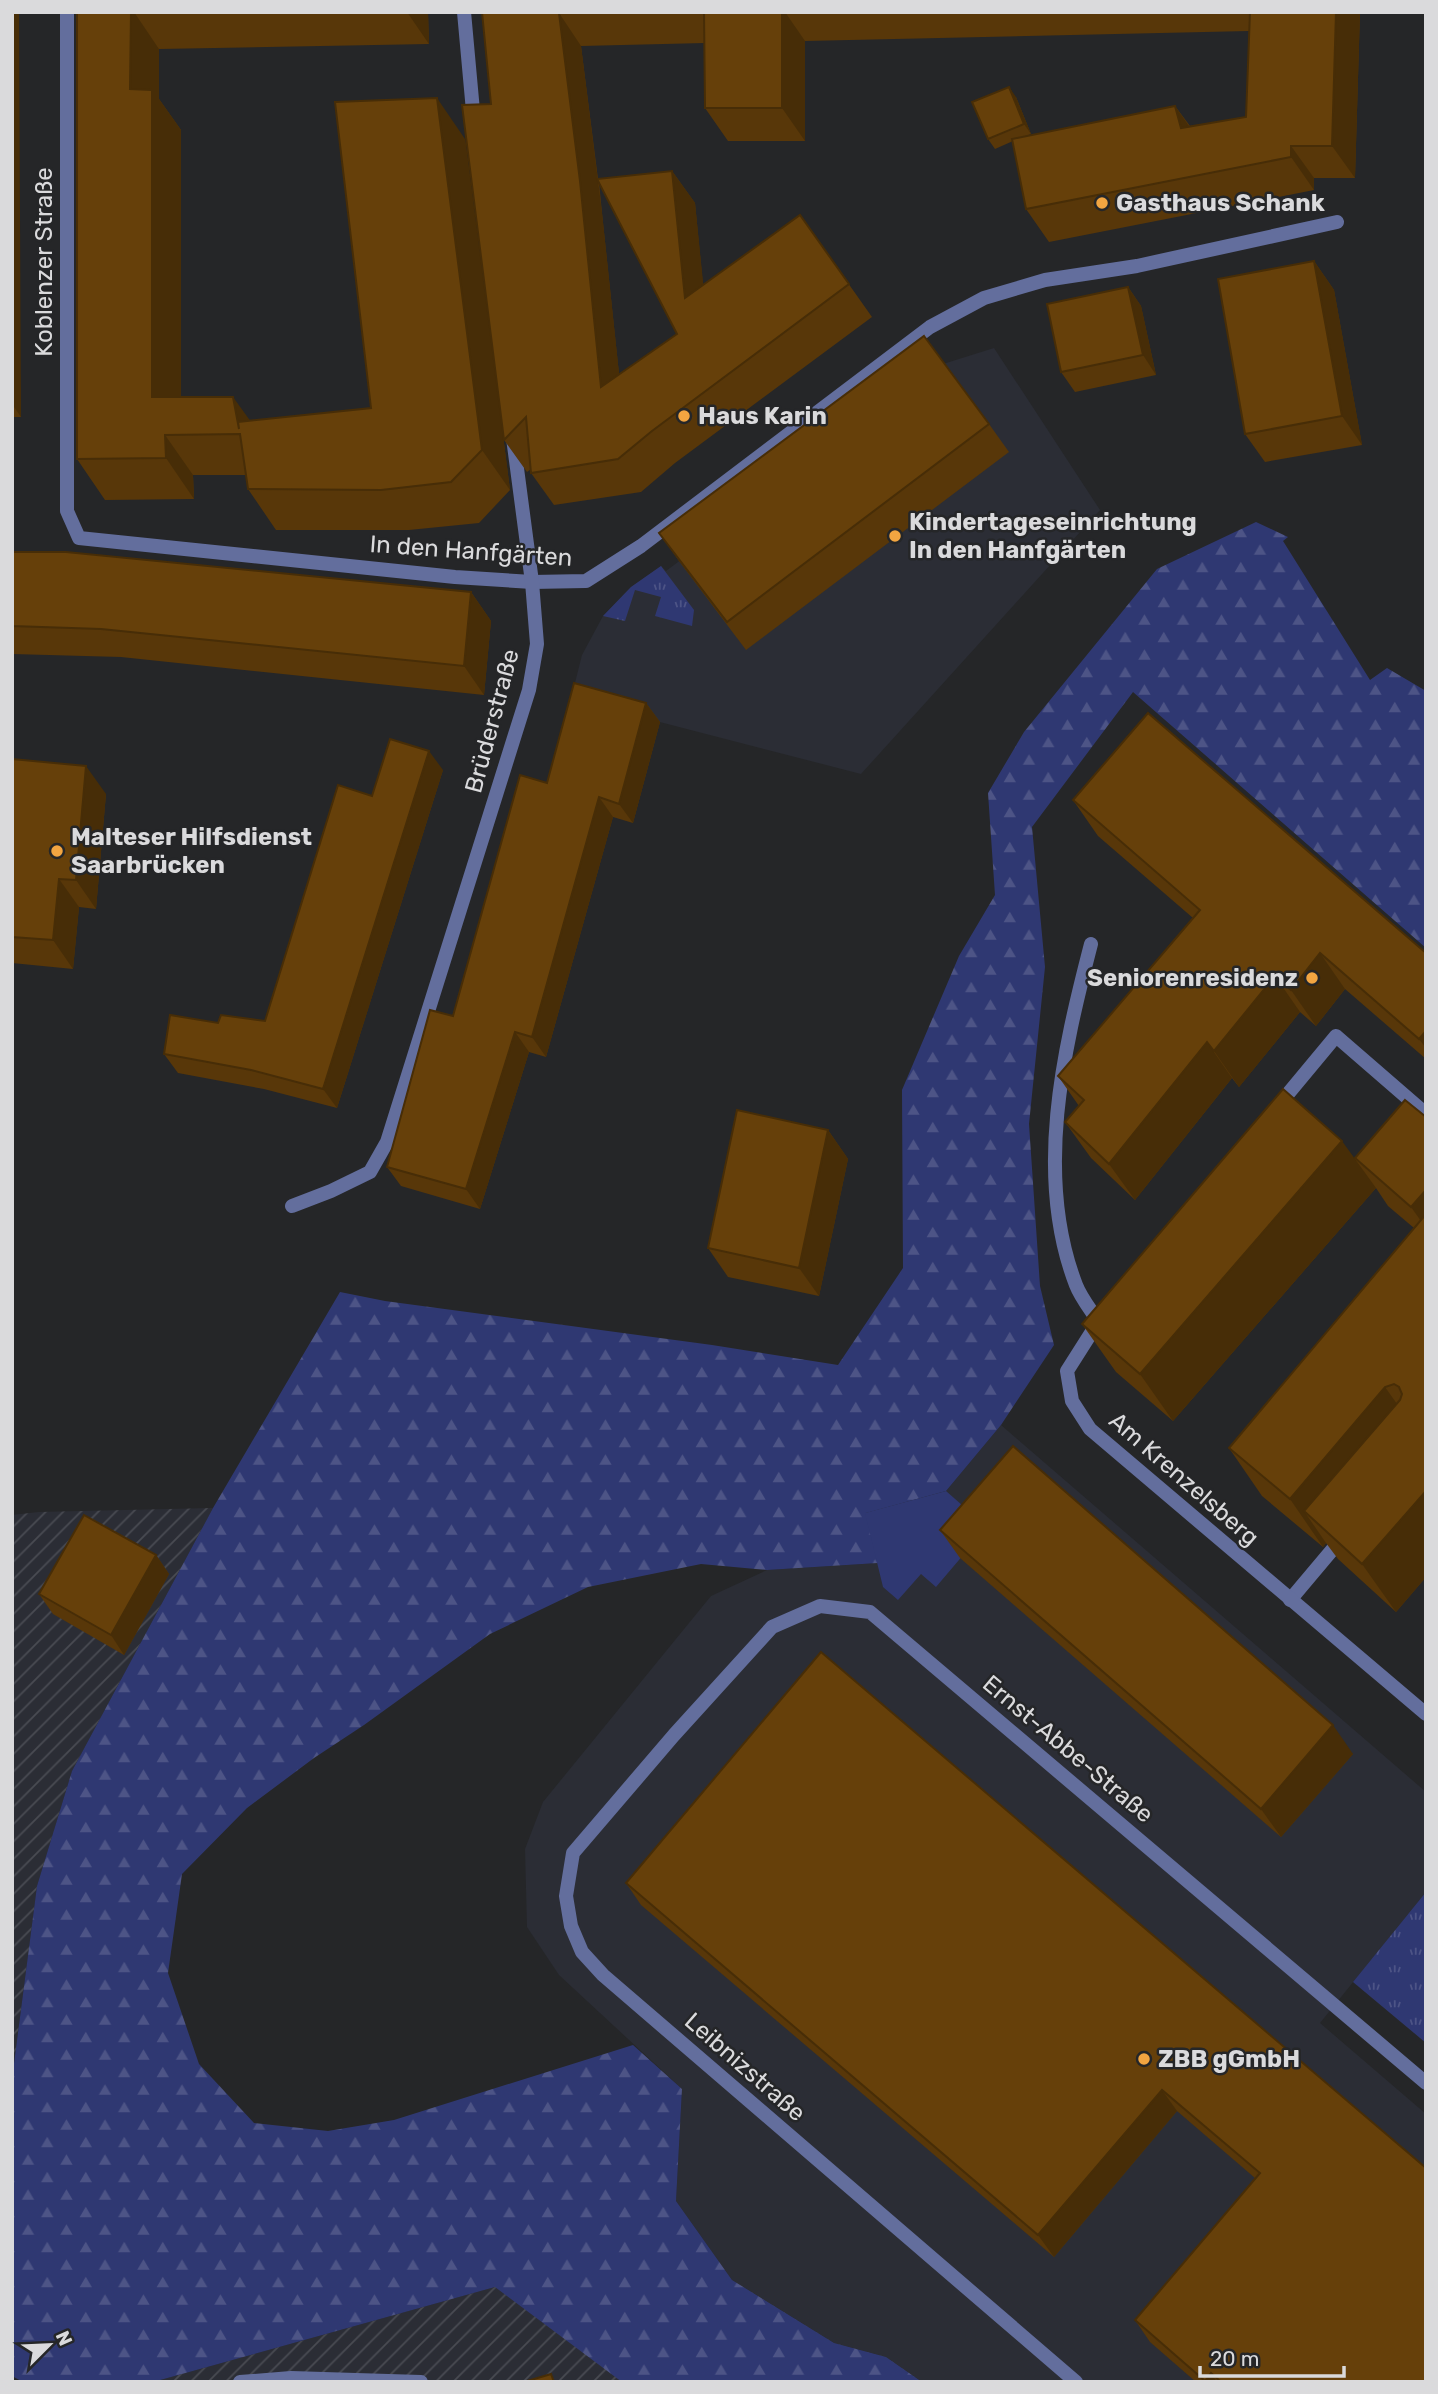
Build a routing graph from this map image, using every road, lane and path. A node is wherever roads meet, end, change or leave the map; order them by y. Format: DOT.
graph roads {
  1 [pos="67,12"];
  2 [pos="464,12"];
  3 [pos="476,143"];
  4 [pos="1337,222"];
  5 [pos="512,426"];
  6 [pos="67,511"];
  7 [pos="532,582"];
  8 [pos="1091,944"];
  9 [pos="1426,1114"];
  10 [pos="1266,1121"];
  11 [pos="292,1206"];
  12 [pos="1356,1522"];
  13 [pos="1290,1600"];
  14 [pos="1426,1714"];
  15 [pos="674,1735"];
  16 [pos="1426,2083"];
  17 [pos="240,2382"];
  18 [pos="421,2382"];
  19 [pos="1076,2382"];
  1 -- 6 [label="street, Koblenzer Straße"];
  2 -- 3 [label="street"];
  4 -- 7 [label="street, In den Hanfgärten"];
  5 -- 7 [label="street, Brüderstraße"];
  6 -- 7 [label="street, In den Hanfgärten"];
  7 -- 11 [label="street, Brüderstraße"];
  8 -- 13 [label="street, Am Krenzelsberg"];
  9 -- 10 [label="street"];
  12 -- 13 [label="street"];
  13 -- 14 [label="street, Am Krenzelsberg"];
  15 -- 16 [label="street, Ernst-Abbe-Straße"];
  15 -- 19 [label="street, Leibnizstraße"];
  17 -- 18 [label="street"];
}
